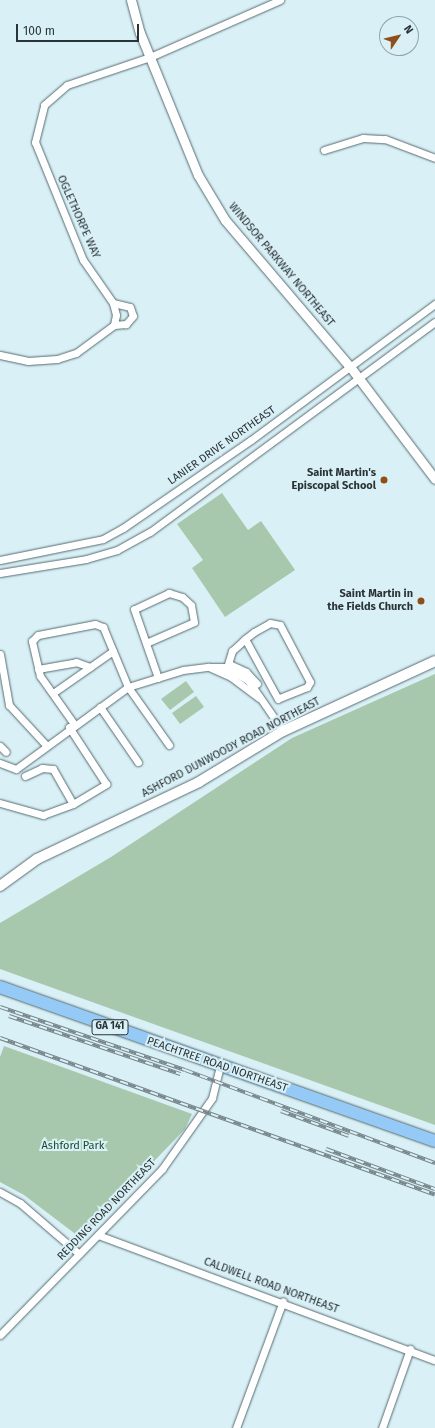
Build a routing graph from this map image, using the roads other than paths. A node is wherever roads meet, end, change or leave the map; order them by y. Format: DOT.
graph roads {
  1 [pos="132,0"];
  2 [pos="280,0"];
  3 [pos="150,57"];
  4 [pos="324,150"];
  5 [pos="435,158"];
  6 [pos="114,303"];
  7 [pos="435,304"];
  8 [pos="435,322"];
  9 [pos="114,325"];
  10 [pos="0,355"];
  11 [pos="351,368"];
  12 [pos="359,378"];
  13 [pos="435,479"];
  14 [pos="0,560"];
  15 [pos="0,573"];
  16 [pos="245,639"];
  17 [pos="146,643"];
  18 [pos="113,651"];
  19 [pos="0,654"];
  20 [pos="435,660"];
  21 [pos="228,664"];
  22 [pos="90,667"];
  23 [pos="209,667"];
  24 [pos="38,669"];
  25 [pos="158,678"];
  26 [pos="128,687"];
  27 [pos="53,693"];
  28 [pos="0,698"];
  29 [pos="262,700"];
  30 [pos="9,705"];
  31 [pos="100,706"];
  32 [pos="71,726"];
  33 [pos="283,730"];
  34 [pos="45,744"];
  35 [pos="169,745"];
  36 [pos="0,746"];
  37 [pos="6,752"];
  38 [pos="138,762"];
  39 [pos="0,763"];
  40 [pos="25,776"];
  41 [pos="0,803"];
  42 [pos="73,804"];
  43 [pos="0,886"];
  44 [pos="0,987"];
  45 [pos="220,1066"];
  46 [pos="435,1141"];
  47 [pos="0,1192"];
  48 [pos="98,1235"];
  49 [pos="80,1254"];
  50 [pos="283,1302"];
  51 [pos="0,1335"];
  52 [pos="410,1350"];
  53 [pos="435,1360"];
  54 [pos="236,1428"];
  55 [pos="382,1428"];
  1 -- 3 [label="street, WINDSOR PARKWAY NORTHEAST"];
  2 -- 3 [label="street, OGLETHORPE WAY"];
  3 -- 6 [label="street, OGLETHORPE WAY"];
  3 -- 11 [label="street, WINDSOR PARKWAY NORTHEAST"];
  4 -- 5 [label="street"];
  6 -- 9 [label="street"];
  6 -- 9 [label="street"];
  7 -- 11 [label="street, LANIER DRIVE NORTHEAST"];
  8 -- 12 [label="street"];
  9 -- 10 [label="street"];
  11 -- 12 [label="street, WINDSOR PARKWAY NORTHEAST"];
  11 -- 14 [label="street, LANIER DRIVE NORTHEAST"];
  12 -- 13 [label="street, WINDSOR PARKWAY NORTHEAST"];
  12 -- 15 [label="street"];
  16 -- 16 [label="street"];
  16 -- 21 [label="street"];
  17 -- 17 [label="street"];
  17 -- 25 [label="street"];
  18 -- 22 [label="street"];
  18 -- 24 [label="street"];
  18 -- 26 [label="street"];
  19 -- 30 [label="street"];
  20 -- 33 [label="main road, ASHFORD DUNWOODY ROAD NORTHEAST"];
  21 -- 23 [label="street"];
  21 -- 29 [label="street"];
  22 -- 24 [label="street"];
  22 -- 27 [label="street"];
  23 -- 25 [label="street"];
  23 -- 29 [label="street"];
  24 -- 27 [label="street"];
  25 -- 26 [label="street"];
  26 -- 31 [label="street"];
  26 -- 35 [label="street"];
  27 -- 32 [label="street"];
  28 -- 30 [label="street"];
  29 -- 33 [label="street"];
  30 -- 34 [label="street"];
  31 -- 32 [label="street"];
  31 -- 38 [label="street"];
  32 -- 34 [label="street"];
  32 -- 42 [label="street"];
  33 -- 43 [label="main road, ASHFORD DUNWOODY ROAD NORTHEAST"];
  34 -- 39 [label="street"];
  36 -- 37 [label="street"];
  40 -- 42 [label="street"];
  41 -- 42 [label="street"];
  44 -- 45 [label="highway, PEACHTREE ROAD NORTHEAST / GA 141"];
  45 -- 46 [label="highway, PEACHTREE ROAD NORTHEAST / GA 141"];
  45 -- 48 [label="street, REDDING ROAD NORTHEAST"];
  47 -- 49 [label="street"];
  48 -- 49 [label="street, REDDING ROAD NORTHEAST"];
  48 -- 50 [label="street, CALDWELL ROAD NORTHEAST"];
  49 -- 51 [label="street, REDDING ROAD NORTHEAST"];
  50 -- 52 [label="street, CALDWELL ROAD NORTHEAST"];
  50 -- 54 [label="street"];
  52 -- 53 [label="street, CALDWELL ROAD NORTHEAST"];
  52 -- 55 [label="street"];
}
